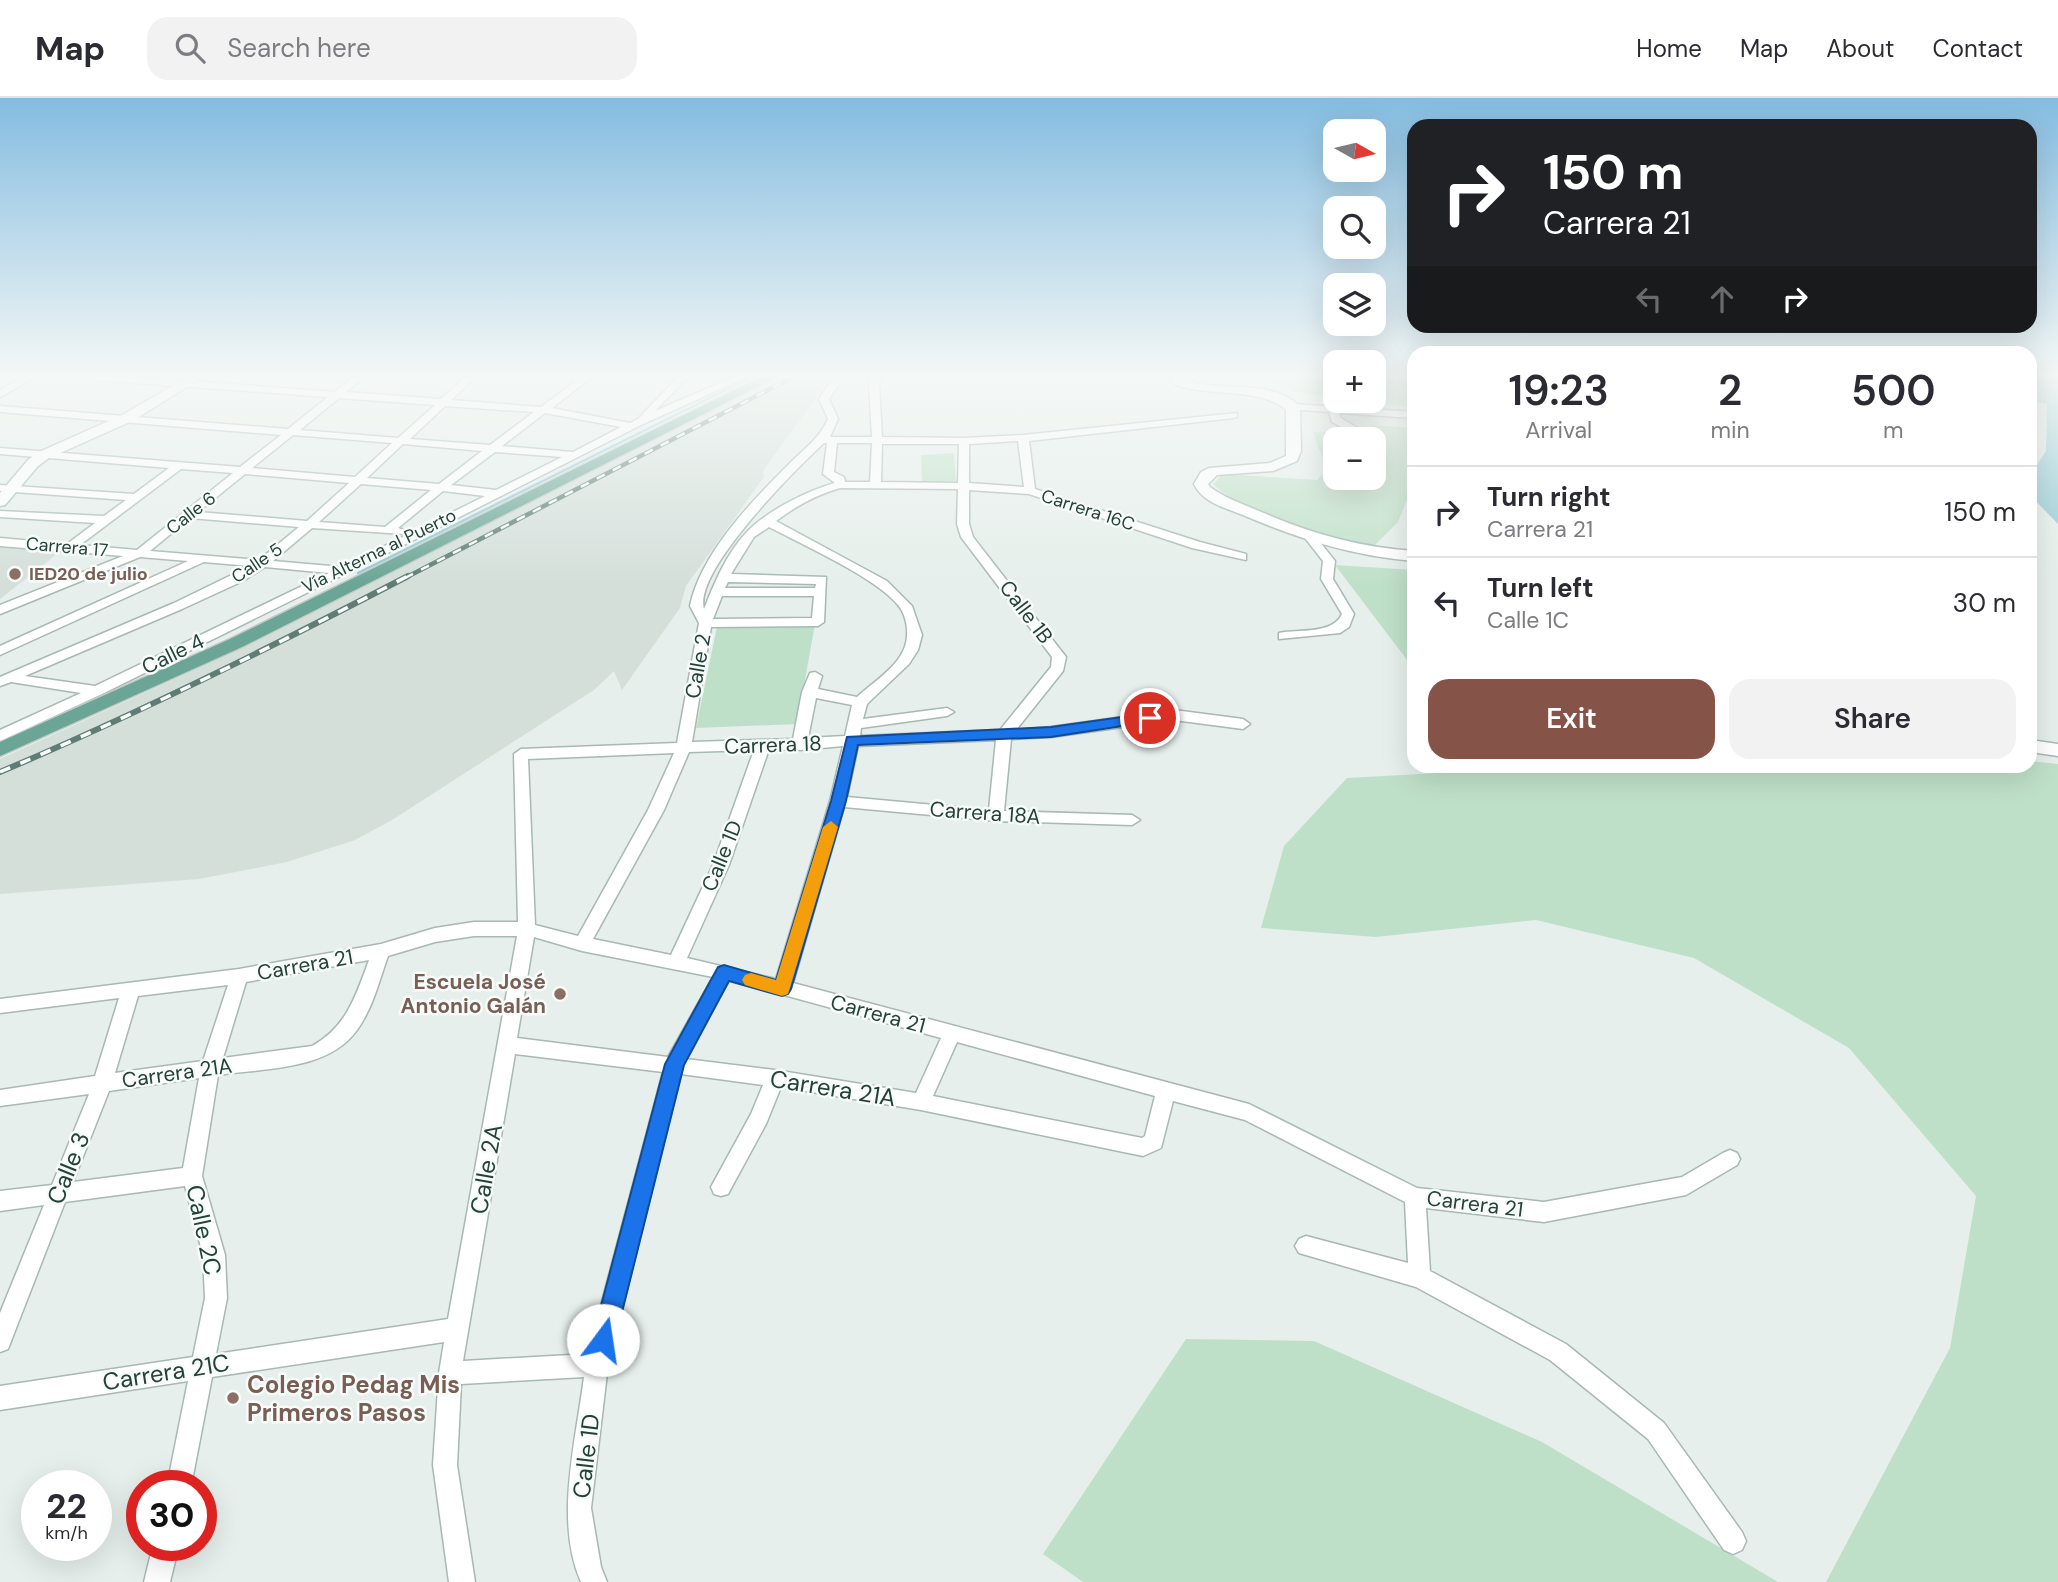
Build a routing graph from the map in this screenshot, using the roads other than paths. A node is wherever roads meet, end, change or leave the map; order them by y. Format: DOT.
graph roads {
  1 [pos="64,446"];
  2 [pos="274,446"];
  3 [pos="394,446"];
  4 [pos="476,446"];
  5 [pos="593,446"];
  6 [pos="632,446"];
  7 [pos="820,446"];
  8 [pos="827,446"];
  9 [pos="877,446"];
  10 [pos="964,446"];
  11 [pos="1024,446"];
  12 [pos="1294,446"];
  13 [pos="494,448"];
  14 [pos="0,452"];
  15 [pos="44,455"];
  16 [pos="576,455"];
  17 [pos="178,466"];
  18 [pos="244,471"];
  19 [pos="357,480"];
  20 [pos="875,484"];
  21 [pos="840,485"];
  22 [pos="964,486"];
  23 [pos="441,487"];
  24 [pos="5,488"];
  25 [pos="1030,491"];
  26 [pos="499,494"];
  27 [pos="136,498"];
  28 [pos="0,502"];
  29 [pos="0,514"];
  30 [pos="189,515"];
  31 [pos="106,520"];
  32 [pos="767,521"];
  33 [pos="309,525"];
  34 [pos="389,530"];
  35 [pos="418,534"];
  36 [pos="1311,538"];
  37 [pos="0,542"];
  38 [pos="69,548"];
  39 [pos="140,553"];
  40 [pos="1407,555"];
  41 [pos="1242,556"];
  42 [pos="202,559"];
  43 [pos="260,565"];
  44 [pos="344,570"];
  45 [pos="723,578"];
  46 [pos="717,592"];
  47 [pos="821,592"];
  48 [pos="0,610"];
  49 [pos="705,623"];
  50 [pos="1284,636"];
  51 [pos="0,651"];
  52 [pos="815,676"];
  53 [pos="3,679"];
  54 [pos="97,691"];
  55 [pos="809,692"];
  56 [pos="860,702"];
  57 [pos="947,712"];
  58 [pos="1244,724"];
  59 [pos="852,733"];
  60 [pos="1004,735"];
  61 [pos="0,736"];
  62 [pos="800,745"];
  63 [pos="763,746"];
  64 [pos="684,747"];
  65 [pos="2037,747"];
  66 [pos="0,750"];
  67 [pos="2058,750"];
  68 [pos="520,754"];
  69 [pos="838,801"];
  70 [pos="996,816"];
  71 [pos="1132,820"];
  72 [pos="527,929"];
  73 [pos="582,944"];
  74 [pos="381,951"];
  75 [pos="676,962"];
  76 [pos="724,972"];
  77 [pos="239,976"];
  78 [pos="782,989"];
  79 [pos="130,992"];
  80 [pos="0,1006"];
  81 [pos="952,1034"];
  82 [pos="509,1045"];
  83 [pos="674,1064"];
  84 [pos="210,1069"];
  85 [pos="775,1079"];
  86 [pos="102,1084"];
  87 [pos="1166,1091"];
  88 [pos="0,1098"];
  89 [pos="921,1102"];
  90 [pos="1730,1159"];
  91 [pos="192,1176"];
  92 [pos="721,1187"];
  93 [pos="57,1192"];
  94 [pos="1415,1197"];
  95 [pos="0,1201"];
  96 [pos="1306,1246"];
  97 [pos="1420,1277"];
  98 [pos="457,1329"];
  99 [pos="0,1341"];
  100 [pos="205,1365"];
  101 [pos="597,1365"];
  102 [pos="450,1373"];
  103 [pos="0,1398"];
  104 [pos="182,1470"];
  105 [pos="1733,1541"];
  106 [pos="162,1561"];
  107 [pos="157,1582"];
  108 [pos="462,1582"];
  109 [pos="594,1582"];
  1 -- 15 [label="street"];
  2 -- 18 [label="street, Calle 6"];
  3 -- 19 [label="street, Calle 5"];
  4 -- 13 [label="street"];
  5 -- 16 [label="street"];
  6 -- 66 [label="main road, Vía Alterna al Puerto"];
  7 -- 49 [label="street, Calle 2"];
  8 -- 21 [label="street"];
  9 -- 20 [label="street"];
  10 -- 22 [label="street, Calle 1B"];
  11 -- 25 [label="street"];
  12 -- 36 [label="street"];
  13 -- 16 [label="street"];
  13 -- 23 [label="street"];
  14 -- 15 [label="street"];
  15 -- 17 [label="street"];
  15 -- 24 [label="street"];
  16 -- 26 [label="street"];
  17 -- 18 [label="street"];
  17 -- 27 [label="street"];
  18 -- 19 [label="street"];
  18 -- 30 [label="street, Calle 6"];
  19 -- 23 [label="street"];
  19 -- 33 [label="street, Calle 5"];
  20 -- 21 [label="street, Carrera 16C"];
  20 -- 22 [label="street, Carrera 16C"];
  21 -- 32 [label="street, Carrera 16C"];
  22 -- 25 [label="street, Carrera 16C"];
  22 -- 60 [label="street, Calle 1B"];
  23 -- 26 [label="street"];
  23 -- 34 [label="street"];
  24 -- 27 [label="street"];
  24 -- 28 [label="street"];
  25 -- 41 [label="street, Carrera 16C"];
  26 -- 35 [label="street"];
  27 -- 31 [label="street"];
  29 -- 31 [label="street"];
  30 -- 33 [label="street"];
  30 -- 39 [label="street, Calle 6"];
  31 -- 38 [label="street"];
  32 -- 45 [label="street, Carrera 16C"];
  32 -- 56 [label="street"];
  33 -- 34 [label="street"];
  33 -- 43 [label="street, Calle 5"];
  34 -- 35 [label="street"];
  35 -- 44 [label="street"];
  36 -- 40 [label="street"];
  36 -- 50 [label="street"];
  37 -- 38 [label="street, Carrera 17"];
  38 -- 39 [label="street, Carrera 17"];
  39 -- 42 [label="street, Carrera 17"];
  39 -- 48 [label="street, Calle 6"];
  42 -- 43 [label="street, Carrera 17"];
  42 -- 51 [label="street"];
  43 -- 44 [label="street, Carrera 17"];
  43 -- 53 [label="street, Calle 5"];
  44 -- 54 [label="street, Calle 4"];
  45 -- 46 [label="street, Carrera 16C"];
  45 -- 47 [label="street"];
  46 -- 47 [label="street"];
  46 -- 49 [label="street, Carrera 16C"];
  47 -- 49 [label="street"];
  49 -- 64 [label="street, Calle 2"];
  52 -- 55 [label="street"];
  53 -- 54 [label="street"];
  54 -- 61 [label="street, Calle 4"];
  55 -- 56 [label="street"];
  55 -- 62 [label="street"];
  56 -- 59 [label="street"];
  57 -- 59 [label="street"];
  58 -- 60 [label="street, Carrera 18"];
  59 -- 60 [label="street, Carrera 18"];
  59 -- 62 [label="street, Carrera 18"];
  59 -- 69 [label="street"];
  60 -- 70 [label="street"];
  62 -- 63 [label="street, Carrera 18"];
  63 -- 64 [label="street, Carrera 18"];
  63 -- 75 [label="street, Calle 1D"];
  64 -- 68 [label="street, Carrera 18"];
  64 -- 73 [label="street, Calle 2"];
  65 -- 67 [label="street"];
  68 -- 72 [label="street, Calle 2A"];
  69 -- 70 [label="street, Carrera 18A"];
  69 -- 78 [label="street"];
  70 -- 71 [label="street, Carrera 18A"];
  72 -- 73 [label="street, Carrera 21"];
  72 -- 74 [label="street, Carrera 21"];
  72 -- 82 [label="street, Calle 2A"];
  73 -- 75 [label="street, Carrera 21"];
  74 -- 77 [label="street, Carrera 21"];
  74 -- 84 [label="street, Carrera 21A"];
  75 -- 76 [label="street, Carrera 21"];
  76 -- 78 [label="street, Carrera 21"];
  76 -- 83 [label="street, Calle 1D"];
  77 -- 79 [label="street, Carrera 21"];
  77 -- 84 [label="street, Calle 2C"];
  78 -- 81 [label="street, Carrera 21"];
  79 -- 80 [label="street, Carrera 21"];
  79 -- 86 [label="street, Calle 3"];
  81 -- 87 [label="street, Carrera 21"];
  81 -- 89 [label="street"];
  82 -- 83 [label="street, Carrera 21A"];
  82 -- 98 [label="street, Calle 2A"];
  83 -- 85 [label="street, Carrera 21A"];
  83 -- 101 [label="street, Calle 1D"];
  84 -- 86 [label="street, Carrera 21A"];
  84 -- 91 [label="street, Calle 2C"];
  85 -- 89 [label="street, Carrera 21A"];
  85 -- 92 [label="street"];
  86 -- 88 [label="street, Carrera 21A"];
  86 -- 93 [label="street, Calle 3"];
  87 -- 89 [label="street, Carrera 21A"];
  87 -- 94 [label="street, Carrera 21"];
  90 -- 94 [label="street, Carrera 21"];
  91 -- 93 [label="street"];
  91 -- 100 [label="street, Calle 2C"];
  93 -- 95 [label="street"];
  93 -- 99 [label="street, Calle 3"];
  94 -- 97 [label="street"];
  96 -- 97 [label="street"];
  97 -- 105 [label="street"];
  98 -- 100 [label="street, Carrera 21C"];
  98 -- 102 [label="street, Calle 2A"];
  100 -- 103 [label="street, Carrera 21C"];
  100 -- 104 [label="street, Calle 2C"];
  101 -- 102 [label="street"];
  101 -- 109 [label="street, Calle 1D"];
  102 -- 108 [label="street, Calle 2A"];
  106 -- 107 [label="street"];
}
